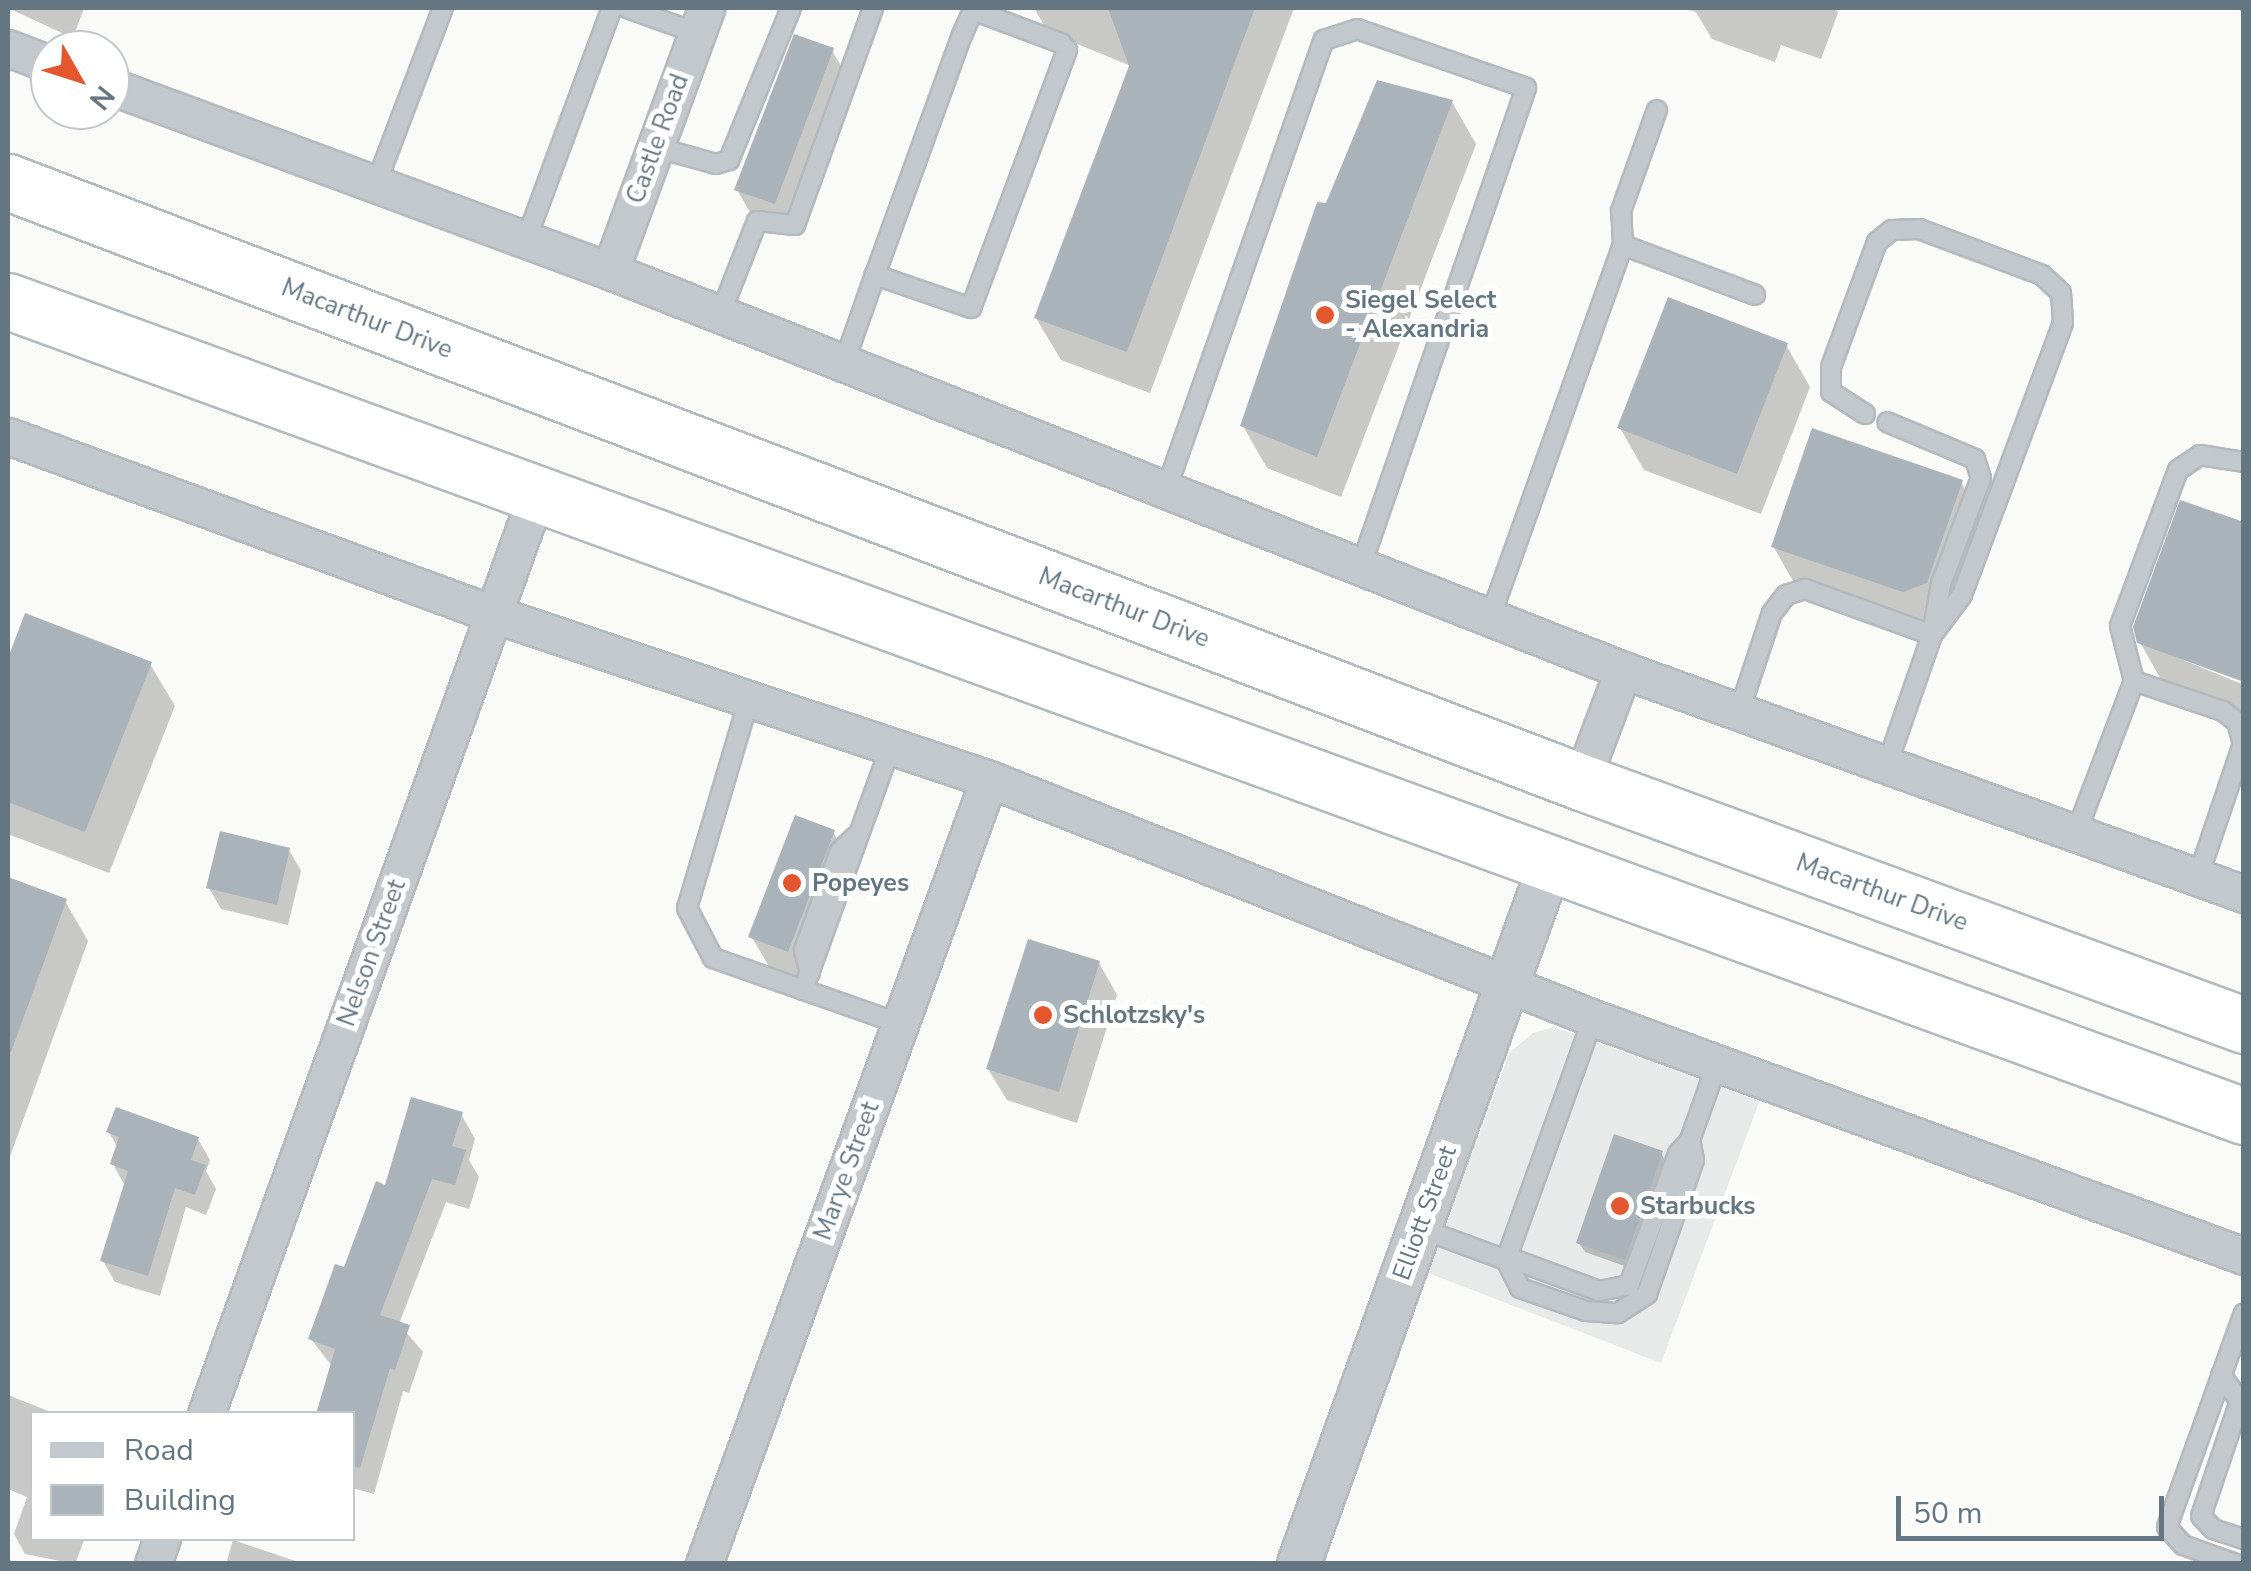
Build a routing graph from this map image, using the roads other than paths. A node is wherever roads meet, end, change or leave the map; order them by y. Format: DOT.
graph roads {
  1 [pos="443,8"];
  2 [pos="612,8"];
  3 [pos="626,8"];
  4 [pos="791,8"];
  5 [pos="873,8"];
  6 [pos="973,9"];
  7 [pos="701,20"];
  8 [pos="130,93"];
  9 [pos="1657,110"];
  10 [pos="656,147"];
  11 [pos="8,182"];
  12 [pos="376,184"];
  13 [pos="526,240"];
  14 [pos="1623,245"];
  15 [pos="610,271"];
  16 [pos="875,275"];
  17 [pos="1754,295"];
  18 [pos="8,301"];
  19 [pos="720,315"];
  20 [pos="844,363"];
  21 [pos="1865,414"];
  22 [pos="1887,422"];
  23 [pos="8,436"];
  24 [pos="2244,462"];
  25 [pos="1166,490"];
  26 [pos="537,493"];
  27 [pos="1361,566"];
  28 [pos="493,614"];
  29 [pos="1490,618"];
  30 [pos="1932,635"];
  31 [pos="1622,670"];
  32 [pos="2134,681"];
  33 [pos="749,698"];
  34 [pos="1739,712"];
  35 [pos="891,745"];
  36 [pos="1887,765"];
  37 [pos="990,779"];
  38 [pos="1581,782"];
  39 [pos="2076,833"];
  40 [pos="1551,862"];
  41 [pos="2198,877"];
  42 [pos="2244,894"];
  43 [pos="807,982"];
  44 [pos="1507,985"];
  45 [pos="1593,1018"];
  46 [pos="900,1024"];
  47 [pos="2244,1025"];
  48 [pos="1716,1064"];
  49 [pos="2244,1116"];
  50 [pos="1419,1228"];
  51 [pos="2244,1256"];
  52 [pos="1506,1258"];
  53 [pos="2244,1312"];
  54 [pos="2221,1375"];
  55 [pos="207,1411"];
  56 [pos="2244,1539"];
  57 [pos="704,1564"];
  58 [pos="1298,1564"];
  59 [pos="2236,1564"];
  1 -- 12 [label="lane"];
  2 -- 13 [label="lane"];
  3 -- 7 [label="lane"];
  4 -- 10 [label="lane"];
  5 -- 19 [label="lane"];
  6 -- 16 [label="lane"];
  6 -- 16 [label="lane"];
  7 -- 10 [label="street, Castle Road"];
  8 -- 12 [label="street"];
  9 -- 14 [label="lane"];
  10 -- 15 [label="street, Castle Road"];
  11 -- 38 [label="highway, Macarthur Drive"];
  12 -- 13 [label="street"];
  13 -- 15 [label="street"];
  14 -- 17 [label="lane"];
  14 -- 29 [label="lane"];
  15 -- 19 [label="street"];
  16 -- 20 [label="lane"];
  18 -- 26 [label="highway"];
  19 -- 20 [label="street"];
  20 -- 25 [label="street"];
  21 -- 30 [label="lane"];
  22 -- 30 [label="lane"];
  23 -- 28 [label="street"];
  24 -- 32 [label="lane"];
  25 -- 27 [label="street"];
  25 -- 27 [label="lane"];
  26 -- 28 [label="street, Nelson Street"];
  26 -- 40 [label="highway"];
  27 -- 29 [label="street"];
  28 -- 33 [label="street"];
  28 -- 55 [label="street, Nelson Street"];
  29 -- 31 [label="street"];
  30 -- 34 [label="lane"];
  30 -- 36 [label="lane"];
  31 -- 34 [label="street"];
  31 -- 38 [label="street"];
  32 -- 39 [label="lane"];
  32 -- 41 [label="lane"];
  33 -- 35 [label="street"];
  33 -- 43 [label="lane"];
  34 -- 36 [label="street"];
  35 -- 37 [label="street"];
  35 -- 43 [label="lane"];
  36 -- 39 [label="street"];
  37 -- 44 [label="street"];
  37 -- 46 [label="street, Marye Street"];
  38 -- 40 [label="highway"];
  38 -- 47 [label="highway, Macarthur Drive"];
  39 -- 41 [label="street"];
  40 -- 44 [label="street, Elliott Street"];
  40 -- 49 [label="highway"];
  41 -- 42 [label="street"];
  43 -- 46 [label="lane"];
  44 -- 45 [label="street"];
  44 -- 50 [label="street, Elliott Street"];
  45 -- 48 [label="street"];
  45 -- 52 [label="lane"];
  46 -- 57 [label="street, Marye Street"];
  48 -- 51 [label="street"];
  48 -- 52 [label="lane"];
  50 -- 52 [label="lane"];
  50 -- 58 [label="street, Elliott Street"];
  53 -- 54 [label="lane"];
  54 -- 56 [label="lane"];
  54 -- 59 [label="lane"];
}
